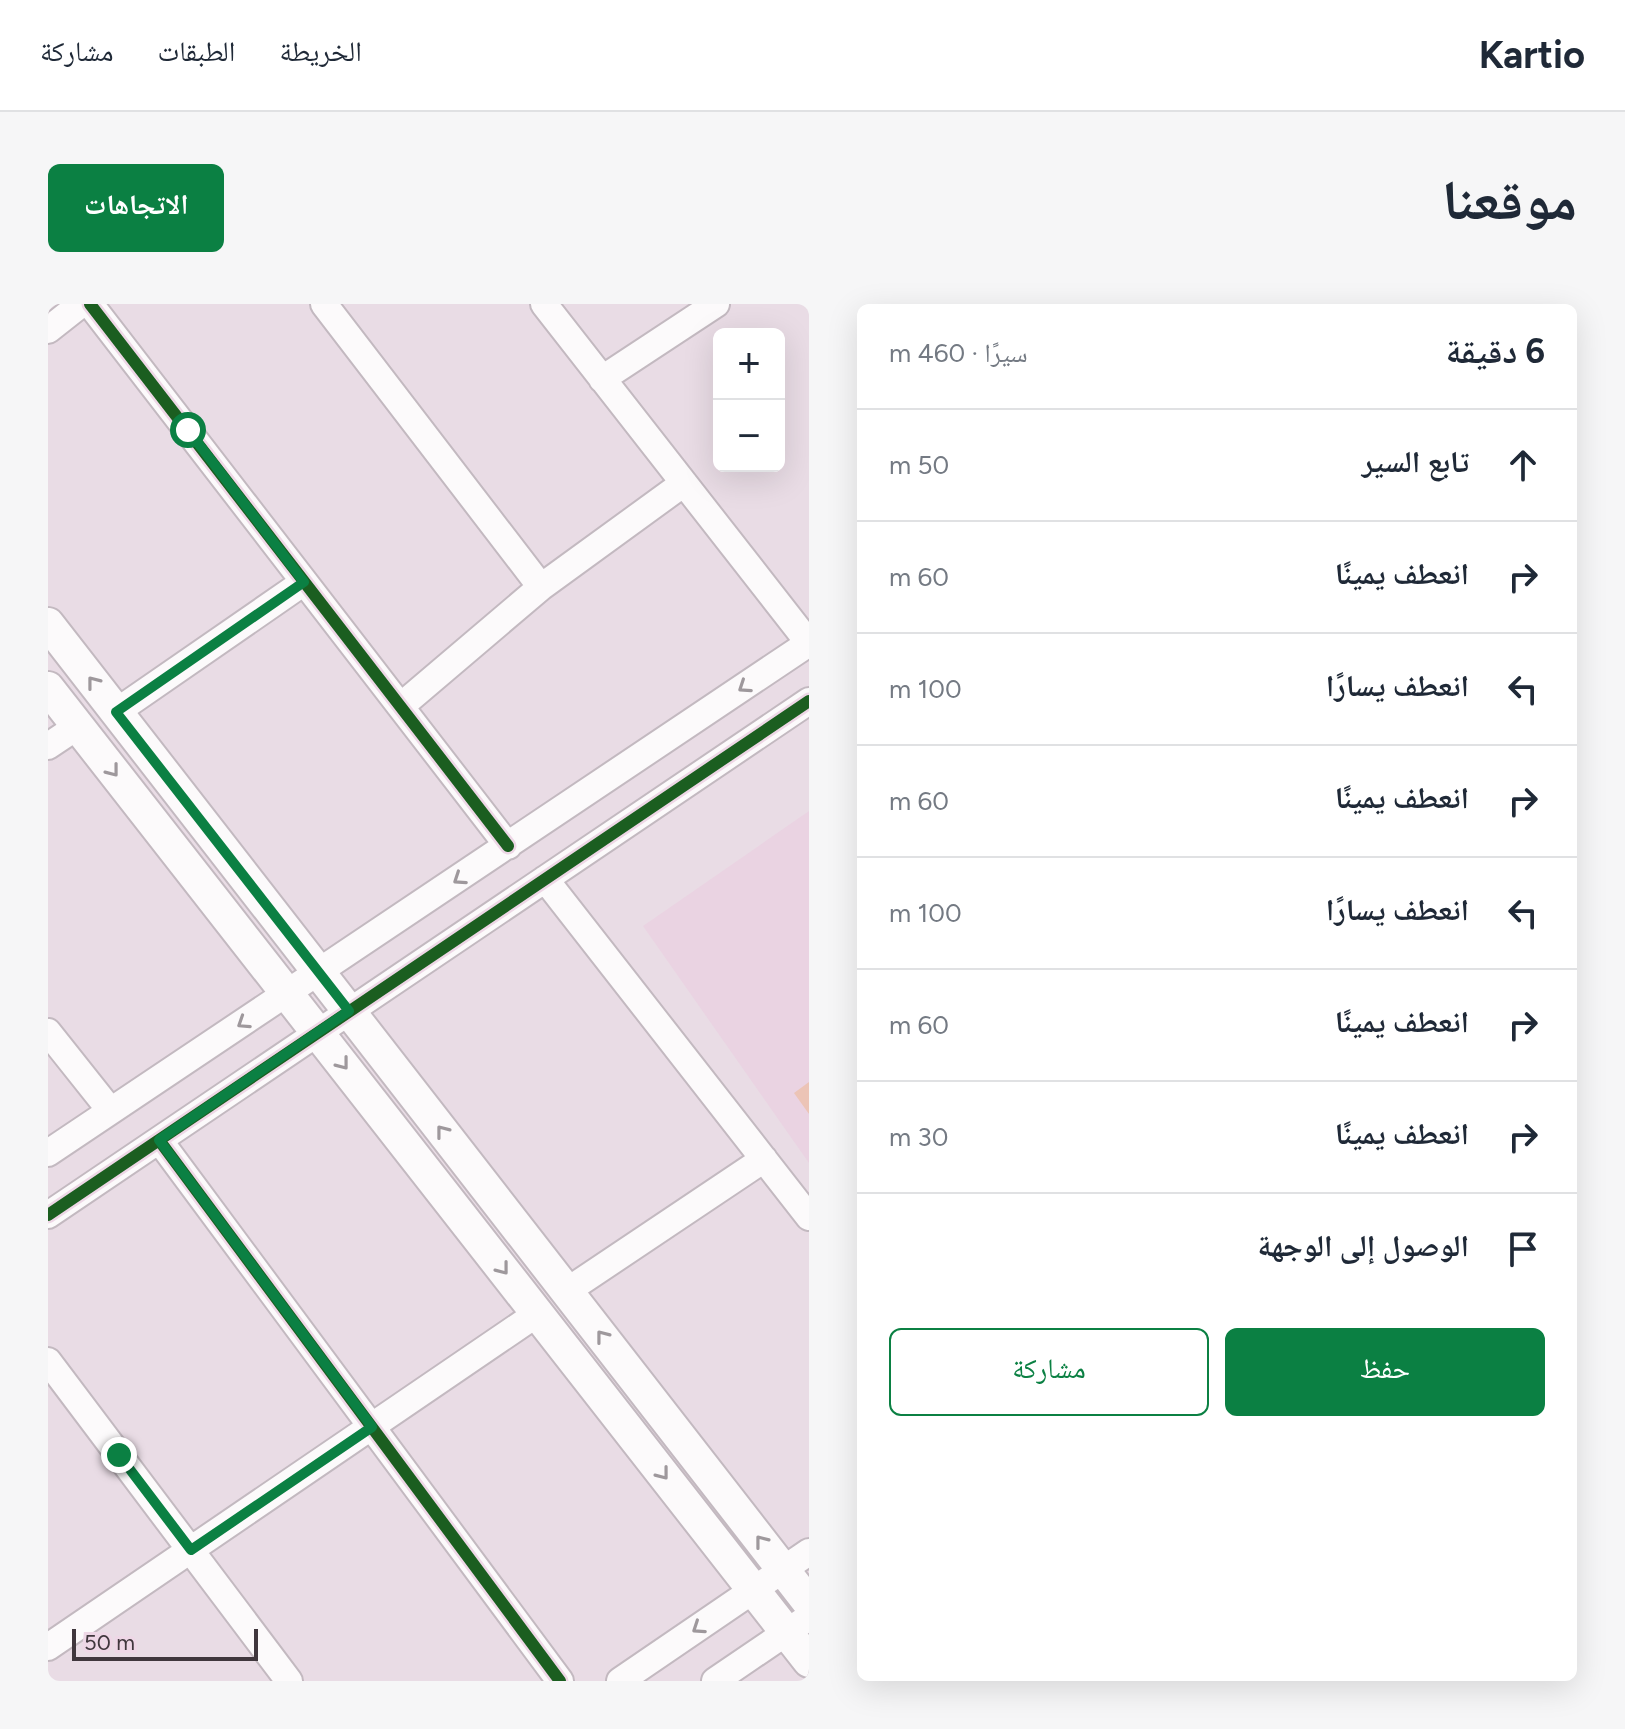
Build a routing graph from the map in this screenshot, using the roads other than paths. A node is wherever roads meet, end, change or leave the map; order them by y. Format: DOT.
graph roads {
  1 [pos="81,304"];
  2 [pos="90,304"];
  3 [pos="324,304"];
  4 [pos="544,304"];
  5 [pos="716,304"];
  6 [pos="48,330"];
  7 [pos="602,379"];
  8 [pos="684,483"];
  9 [pos="304,582"];
  10 [pos="541,587"];
  11 [pos="48,624"];
  12 [pos="809,643"];
  13 [pos="48,688"];
  14 [pos="809,701"];
  15 [pos="401,706"];
  16 [pos="116,712"];
  17 [pos="78,726"];
  18 [pos="48,746"];
  19 [pos="508,846"];
  20 [pos="545,879"];
  21 [pos="319,973"];
  22 [pos="288,994"];
  23 [pos="349,1011"];
  24 [pos="48,1032"];
  25 [pos="318,1032"];
  26 [pos="110,1110"];
  27 [pos="159,1140"];
  28 [pos="48,1153"];
  29 [pos="764,1159"];
  30 [pos="48,1215"];
  31 [pos="809,1217"];
  32 [pos="567,1291"];
  33 [pos="538,1313"];
  34 [pos="48,1361"];
  35 [pos="372,1427"];
  36 [pos="191,1550"];
  37 [pos="796,1561"];
  38 [pos="754,1590"];
  39 [pos="809,1603"];
  40 [pos="798,1625"];
  41 [pos="48,1647"];
  42 [pos="809,1661"];
  43 [pos="289,1681"];
  44 [pos="560,1681"];
  45 [pos="620,1681"];
  46 [pos="715,1681"];
  1 -- 6 [label="street"];
  2 -- 9 [label="street"];
  3 -- 10 [label="street"];
  4 -- 7 [label="street"];
  5 -- 7 [label="street"];
  7 -- 8 [label="street"];
  8 -- 10 [label="street"];
  8 -- 12 [label="street"];
  9 -- 15 [label="street"];
  9 -- 16 [label="street"];
  10 -- 15 [label="street"];
  16 -- 11 [label="main road, one-way"];
  12 -- 19 [label="street, one-way"];
  13 -- 17 [label="main road"];
  14 -- 20 [label="street"];
  15 -- 19 [label="street"];
  16 -- 21 [label="main road"];
  17 -- 18 [label="street"];
  17 -- 22 [label="main road, one-way"];
  19 -- 21 [label="street, one-way"];
  20 -- 23 [label="street"];
  20 -- 29 [label="street"];
  21 -- 22 [label="street"];
  21 -- 23 [label="main road"];
  22 -- 25 [label="main road"];
  22 -- 26 [label="street, one-way"];
  23 -- 25 [label="street"];
  32 -- 23 [label="main road, one-way"];
  24 -- 26 [label="street"];
  25 -- 27 [label="street"];
  25 -- 33 [label="main road, one-way"];
  26 -- 28 [label="street"];
  27 -- 30 [label="street"];
  27 -- 35 [label="street"];
  29 -- 31 [label="street"];
  29 -- 32 [label="street"];
  37 -- 32 [label="main road, one-way"];
  33 -- 35 [label="street"];
  33 -- 38 [label="main road, one-way"];
  34 -- 36 [label="street"];
  35 -- 36 [label="street"];
  35 -- 44 [label="street"];
  36 -- 41 [label="street"];
  36 -- 43 [label="street"];
  37 -- 38 [label="street"];
  37 -- 39 [label="main road"];
  38 -- 40 [label="main road"];
  38 -- 45 [label="street, one-way"];
  40 -- 42 [label="main road"];
  40 -- 46 [label="street"];
}
